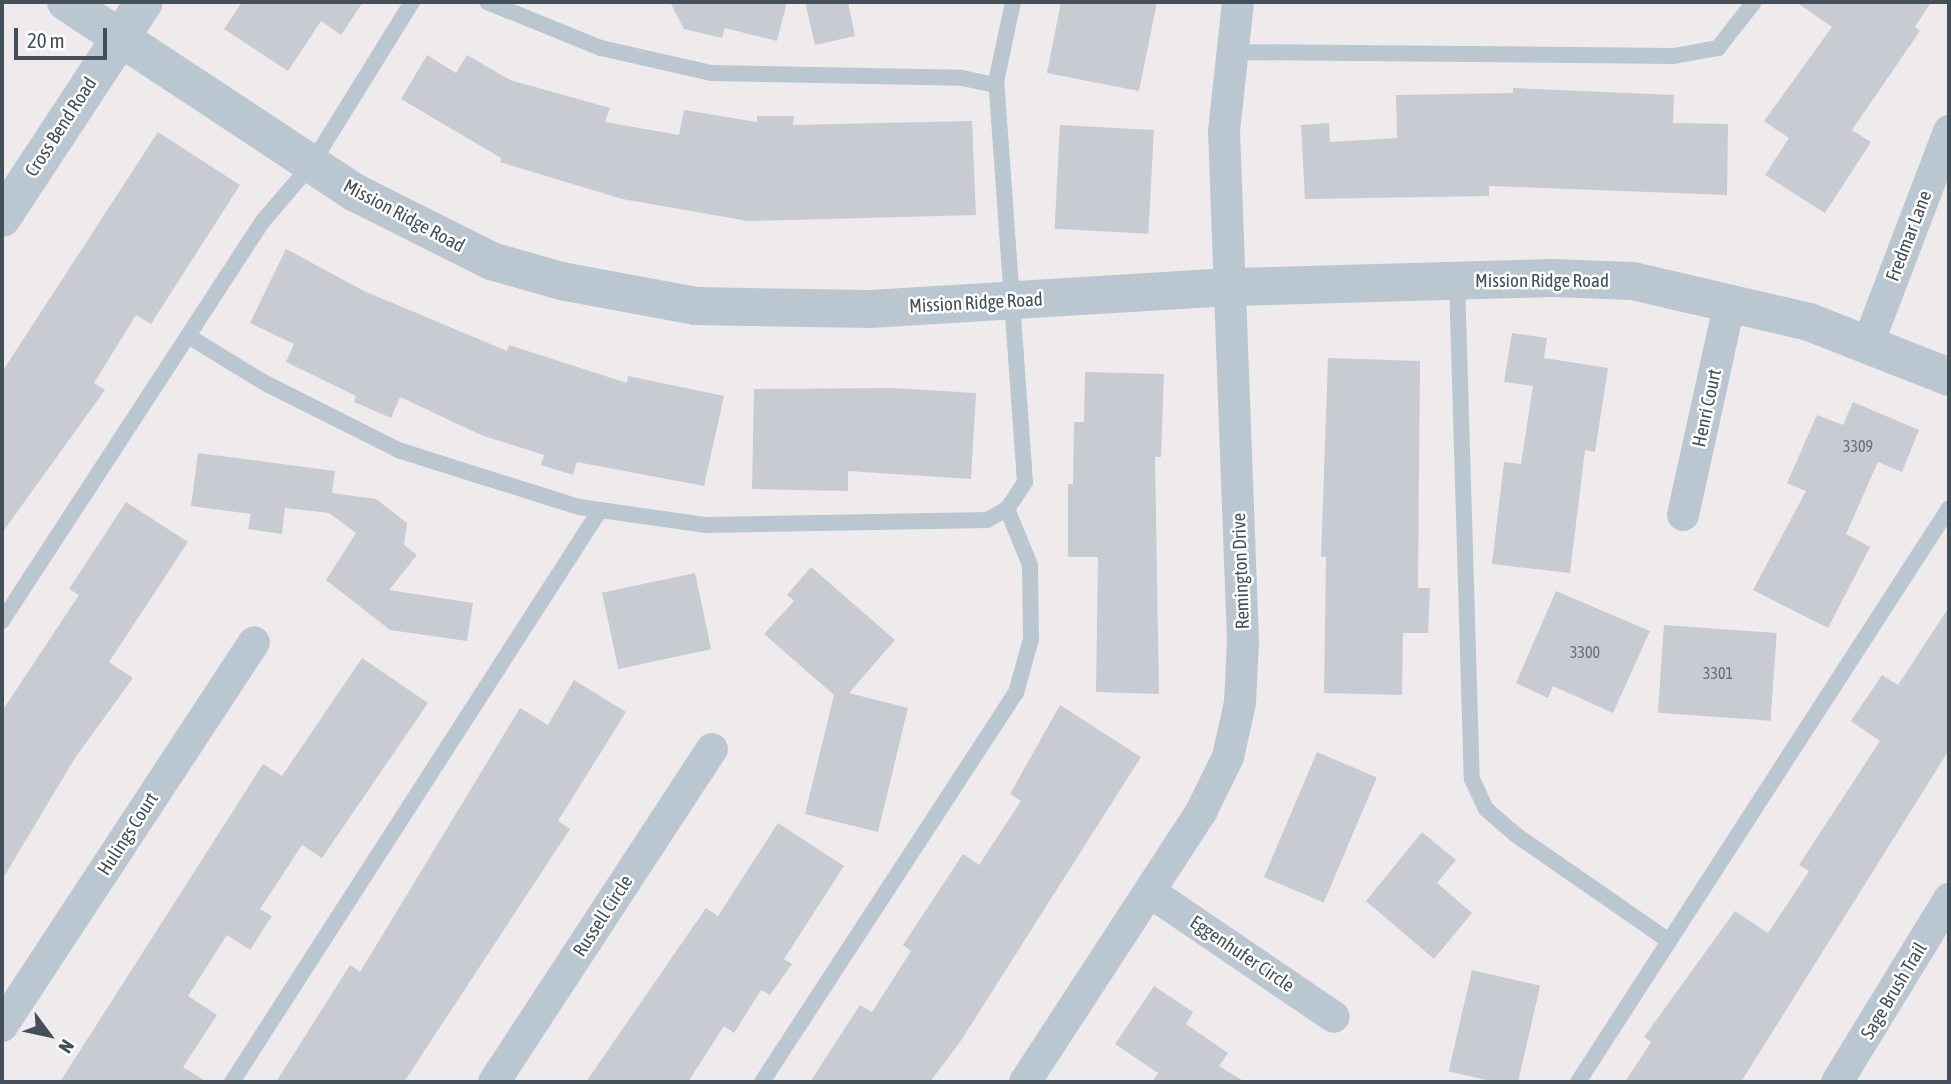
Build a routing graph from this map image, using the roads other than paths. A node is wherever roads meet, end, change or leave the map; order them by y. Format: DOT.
graph roads {
  1 [pos="66,2"];
  2 [pos="144,2"];
  3 [pos="412,2"];
  4 [pos="487,2"];
  5 [pos="1013,2"];
  6 [pos="1238,2"];
  7 [pos="1754,2"];
  8 [pos="120,38"];
  9 [pos="1228,52"];
  10 [pos="996,85"];
  11 [pos="1949,131"];
  12 [pos="312,165"];
  13 [pos="2,218"];
  14 [pos="1457,281"];
  15 [pos="1233,287"];
  16 [pos="1010,301"];
  17 [pos="1730,301"];
  18 [pos="188,336"];
  19 [pos="1869,341"];
  20 [pos="1949,377"];
  21 [pos="1949,508"];
  22 [pos="1007,509"];
  23 [pos="600,510"];
  24 [pos="1684,515"];
  25 [pos="2,621"];
  26 [pos="254,642"];
  27 [pos="712,749"];
  28 [pos="1150,892"];
  29 [pos="1949,899"];
  30 [pos="1669,941"];
  31 [pos="1334,1017"];
  32 [pos="2,1026"];
  33 [pos="1030,1081"];
  34 [pos="232,1082"];
  35 [pos="494,1082"];
  36 [pos="762,1082"];
  37 [pos="1578,1082"];
  38 [pos="1837,1082"];
  1 -- 8 [label="street, Mission Ridge Road"];
  2 -- 8 [label="street, Cross Bend Road"];
  3 -- 12 [label="lane"];
  4 -- 10 [label="lane"];
  5 -- 10 [label="lane"];
  6 -- 9 [label="street, Remington Drive"];
  7 -- 9 [label="lane"];
  8 -- 12 [label="street, Mission Ridge Road"];
  8 -- 13 [label="street, Cross Bend Road"];
  9 -- 15 [label="street, Remington Drive"];
  10 -- 16 [label="lane"];
  11 -- 19 [label="street, Fredmar Lane"];
  12 -- 16 [label="street, Mission Ridge Road"];
  12 -- 18 [label="lane"];
  14 -- 15 [label="street, Mission Ridge Road"];
  14 -- 17 [label="street, Mission Ridge Road"];
  14 -- 30 [label="lane"];
  15 -- 16 [label="street, Mission Ridge Road"];
  15 -- 28 [label="street, Remington Drive"];
  16 -- 22 [label="lane"];
  17 -- 19 [label="street, Mission Ridge Road"];
  17 -- 24 [label="street, Henri Court"];
  18 -- 23 [label="lane"];
  18 -- 25 [label="lane"];
  19 -- 20 [label="street, Mission Ridge Road"];
  21 -- 30 [label="lane"];
  22 -- 23 [label="lane"];
  22 -- 36 [label="lane"];
  23 -- 34 [label="lane"];
  26 -- 32 [label="street, Hulings Court"];
  27 -- 35 [label="street, Russell Circle"];
  28 -- 31 [label="street, Eggenhufer Circle"];
  28 -- 33 [label="street, Remington Drive"];
  29 -- 38 [label="street, Sage Brush Trail"];
  30 -- 37 [label="lane"];
}
